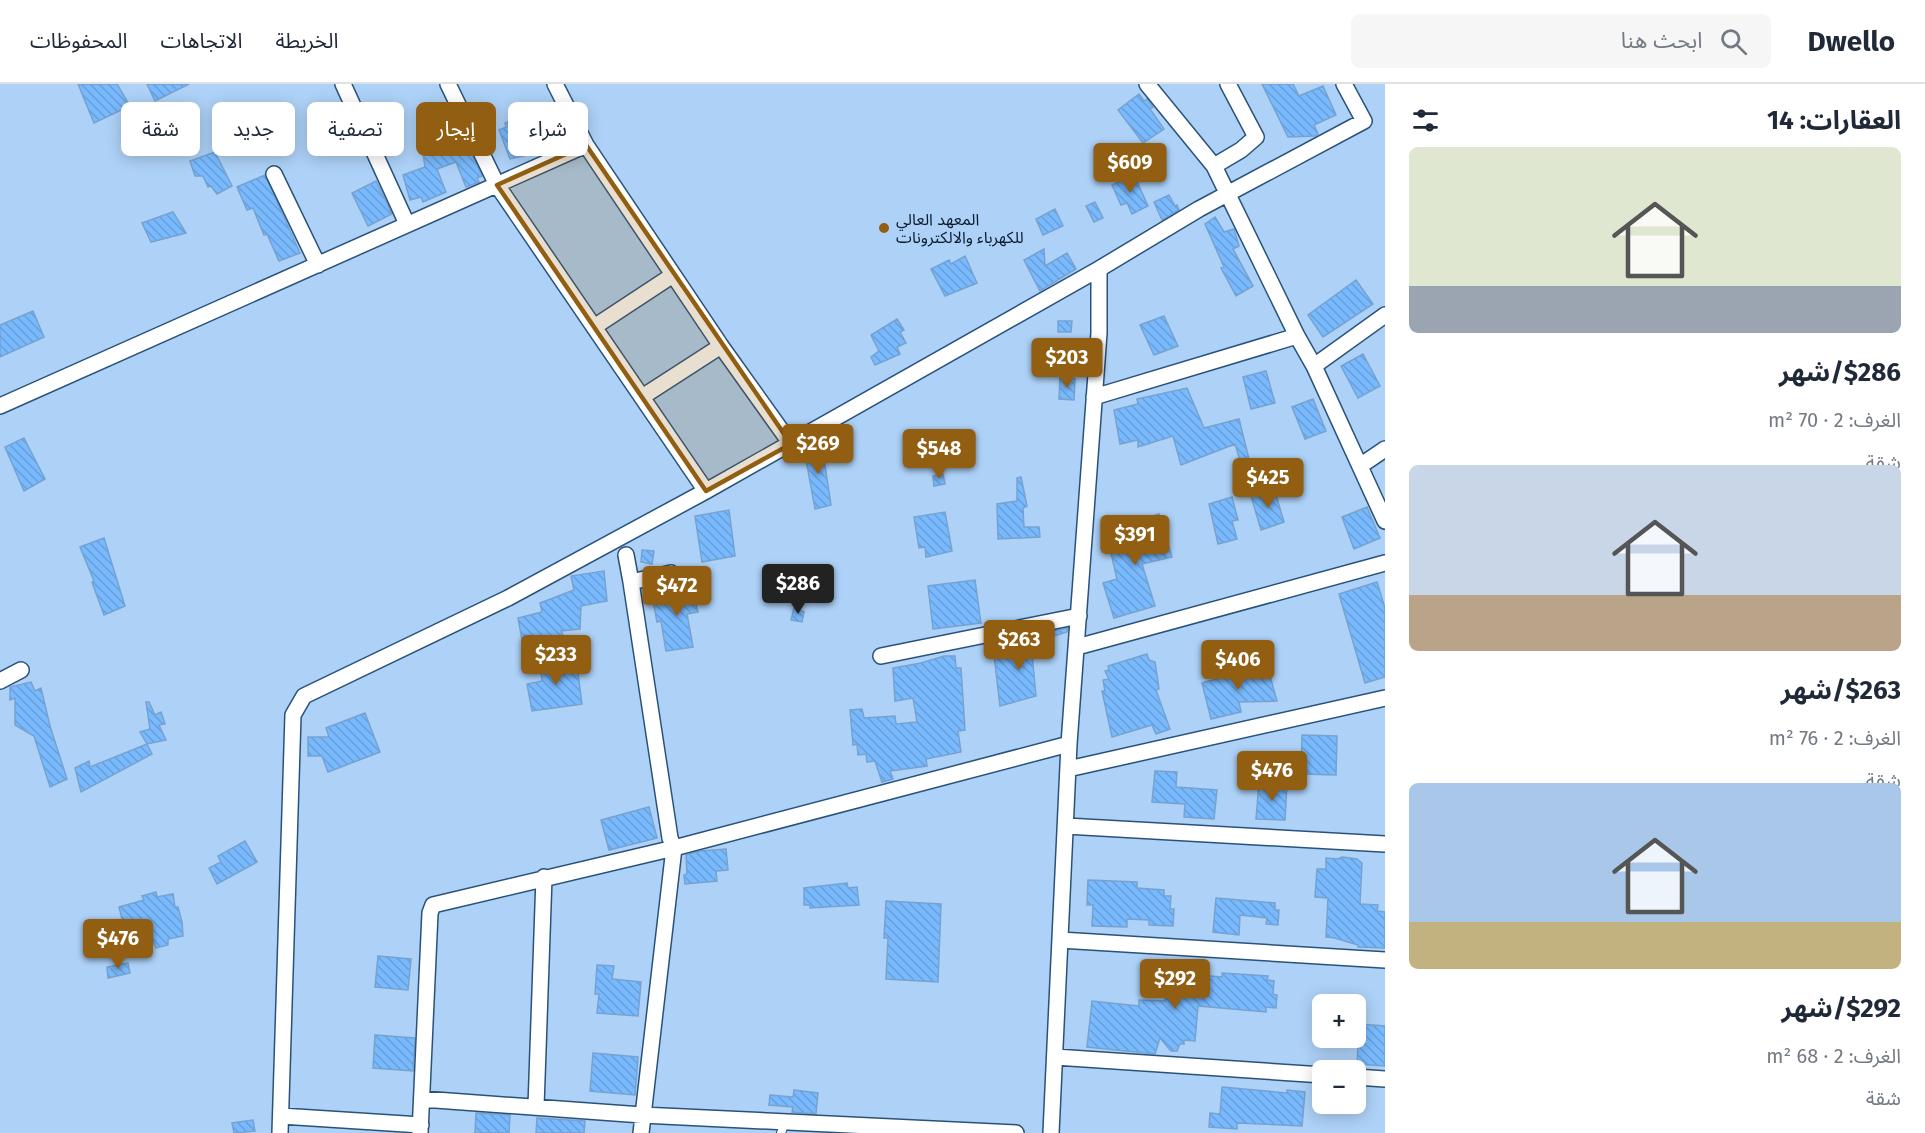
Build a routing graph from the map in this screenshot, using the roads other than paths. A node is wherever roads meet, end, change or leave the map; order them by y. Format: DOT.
graph roads {
  1 [pos="343,84"];
  2 [pos="448,84"];
  3 [pos="555,84"];
  4 [pos="1147,84"];
  5 [pos="1228,84"];
  6 [pos="1344,84"];
  7 [pos="564,102"];
  8 [pos="588,148"];
  9 [pos="562,156"];
  10 [pos="1215,166"];
  11 [pos="274,174"];
  12 [pos="497,185"];
  13 [pos="1229,194"];
  14 [pos="408,224"];
  15 [pos="318,265"];
  16 [pos="1099,269"];
  17 [pos="673,275"];
  18 [pos="1385,315"];
  19 [pos="594,327"];
  20 [pos="1297,336"];
  21 [pos="721,346"];
  22 [pos="1314,366"];
  23 [pos="642,397"];
  24 [pos="1094,397"];
  25 [pos="0,406"];
  26 [pos="791,444"];
  27 [pos="1385,449"];
  28 [pos="1360,466"];
  29 [pos="706,491"];
  30 [pos="1385,521"];
  31 [pos="626,555"];
  32 [pos="1385,562"];
  33 [pos="671,573"];
  34 [pos="631,582"];
  35 [pos="1079,616"];
  36 [pos="1077,646"];
  37 [pos="881,656"];
  38 [pos="21,670"];
  39 [pos="0,681"];
  40 [pos="1385,698"];
  41 [pos="1070,744"];
  42 [pos="1068,769"];
  43 [pos="1066,826"];
  44 [pos="1385,844"];
  45 [pos="674,848"];
  46 [pos="544,877"];
  47 [pos="1060,940"];
  48 [pos="1385,960"];
  49 [pos="1055,1057"];
  50 [pos="1312,1074"];
  51 [pos="1366,1078"];
  52 [pos="1385,1079"];
  53 [pos="422,1099"];
  54 [pos="536,1107"];
  55 [pos="642,1115"];
  56 [pos="280,1116"];
  57 [pos="349,1127"];
  58 [pos="783,1127"];
  59 [pos="420,1129"];
  60 [pos="280,1133"];
  61 [pos="641,1133"];
  62 [pos="1016,1133"];
  63 [pos="1051,1133"];
  1 -- 14 [label="street"];
  2 -- 12 [label="street"];
  3 -- 7 [label="street"];
  4 -- 10 [label="street"];
  5 -- 10 [label="street"];
  6 -- 13 [label="street"];
  8 -- 17 [label="street"];
  9 -- 12 [label="street"];
  10 -- 13 [label="street"];
  11 -- 15 [label="street"];
  12 -- 14 [label="street"];
  12 -- 19 [label="street"];
  13 -- 16 [label="street"];
  13 -- 20 [label="street"];
  14 -- 15 [label="street"];
  15 -- 25 [label="street"];
  16 -- 24 [label="street"];
  16 -- 26 [label="street"];
  17 -- 19 [label="street"];
  17 -- 21 [label="street"];
  18 -- 22 [label="street"];
  19 -- 23 [label="street"];
  20 -- 22 [label="street"];
  20 -- 24 [label="street"];
  21 -- 23 [label="street"];
  21 -- 26 [label="street"];
  22 -- 28 [label="street"];
  23 -- 29 [label="street"];
  24 -- 35 [label="street"];
  26 -- 29 [label="street"];
  27 -- 28 [label="street"];
  28 -- 30 [label="street"];
  29 -- 56 [label="street"];
  31 -- 34 [label="street"];
  32 -- 36 [label="street"];
  33 -- 34 [label="street"];
  34 -- 45 [label="street"];
  35 -- 36 [label="street"];
  35 -- 37 [label="street"];
  36 -- 41 [label="street"];
  38 -- 39 [label="street"];
  40 -- 42 [label="street"];
  41 -- 42 [label="street"];
  41 -- 45 [label="street"];
  42 -- 43 [label="street"];
  43 -- 44 [label="street"];
  43 -- 47 [label="street"];
  45 -- 46 [label="street"];
  45 -- 55 [label="street"];
  46 -- 53 [label="street"];
  46 -- 54 [label="street"];
  47 -- 48 [label="street"];
  47 -- 49 [label="street"];
  49 -- 50 [label="street"];
  49 -- 63 [label="street"];
  51 -- 52 [label="street"];
  53 -- 54 [label="street"];
  53 -- 59 [label="street"];
  54 -- 55 [label="street"];
  55 -- 58 [label="street"];
  55 -- 61 [label="street"];
  56 -- 57 [label="street"];
  56 -- 60 [label="street"];
  57 -- 59 [label="street"];
  58 -- 62 [label="street"];
}
